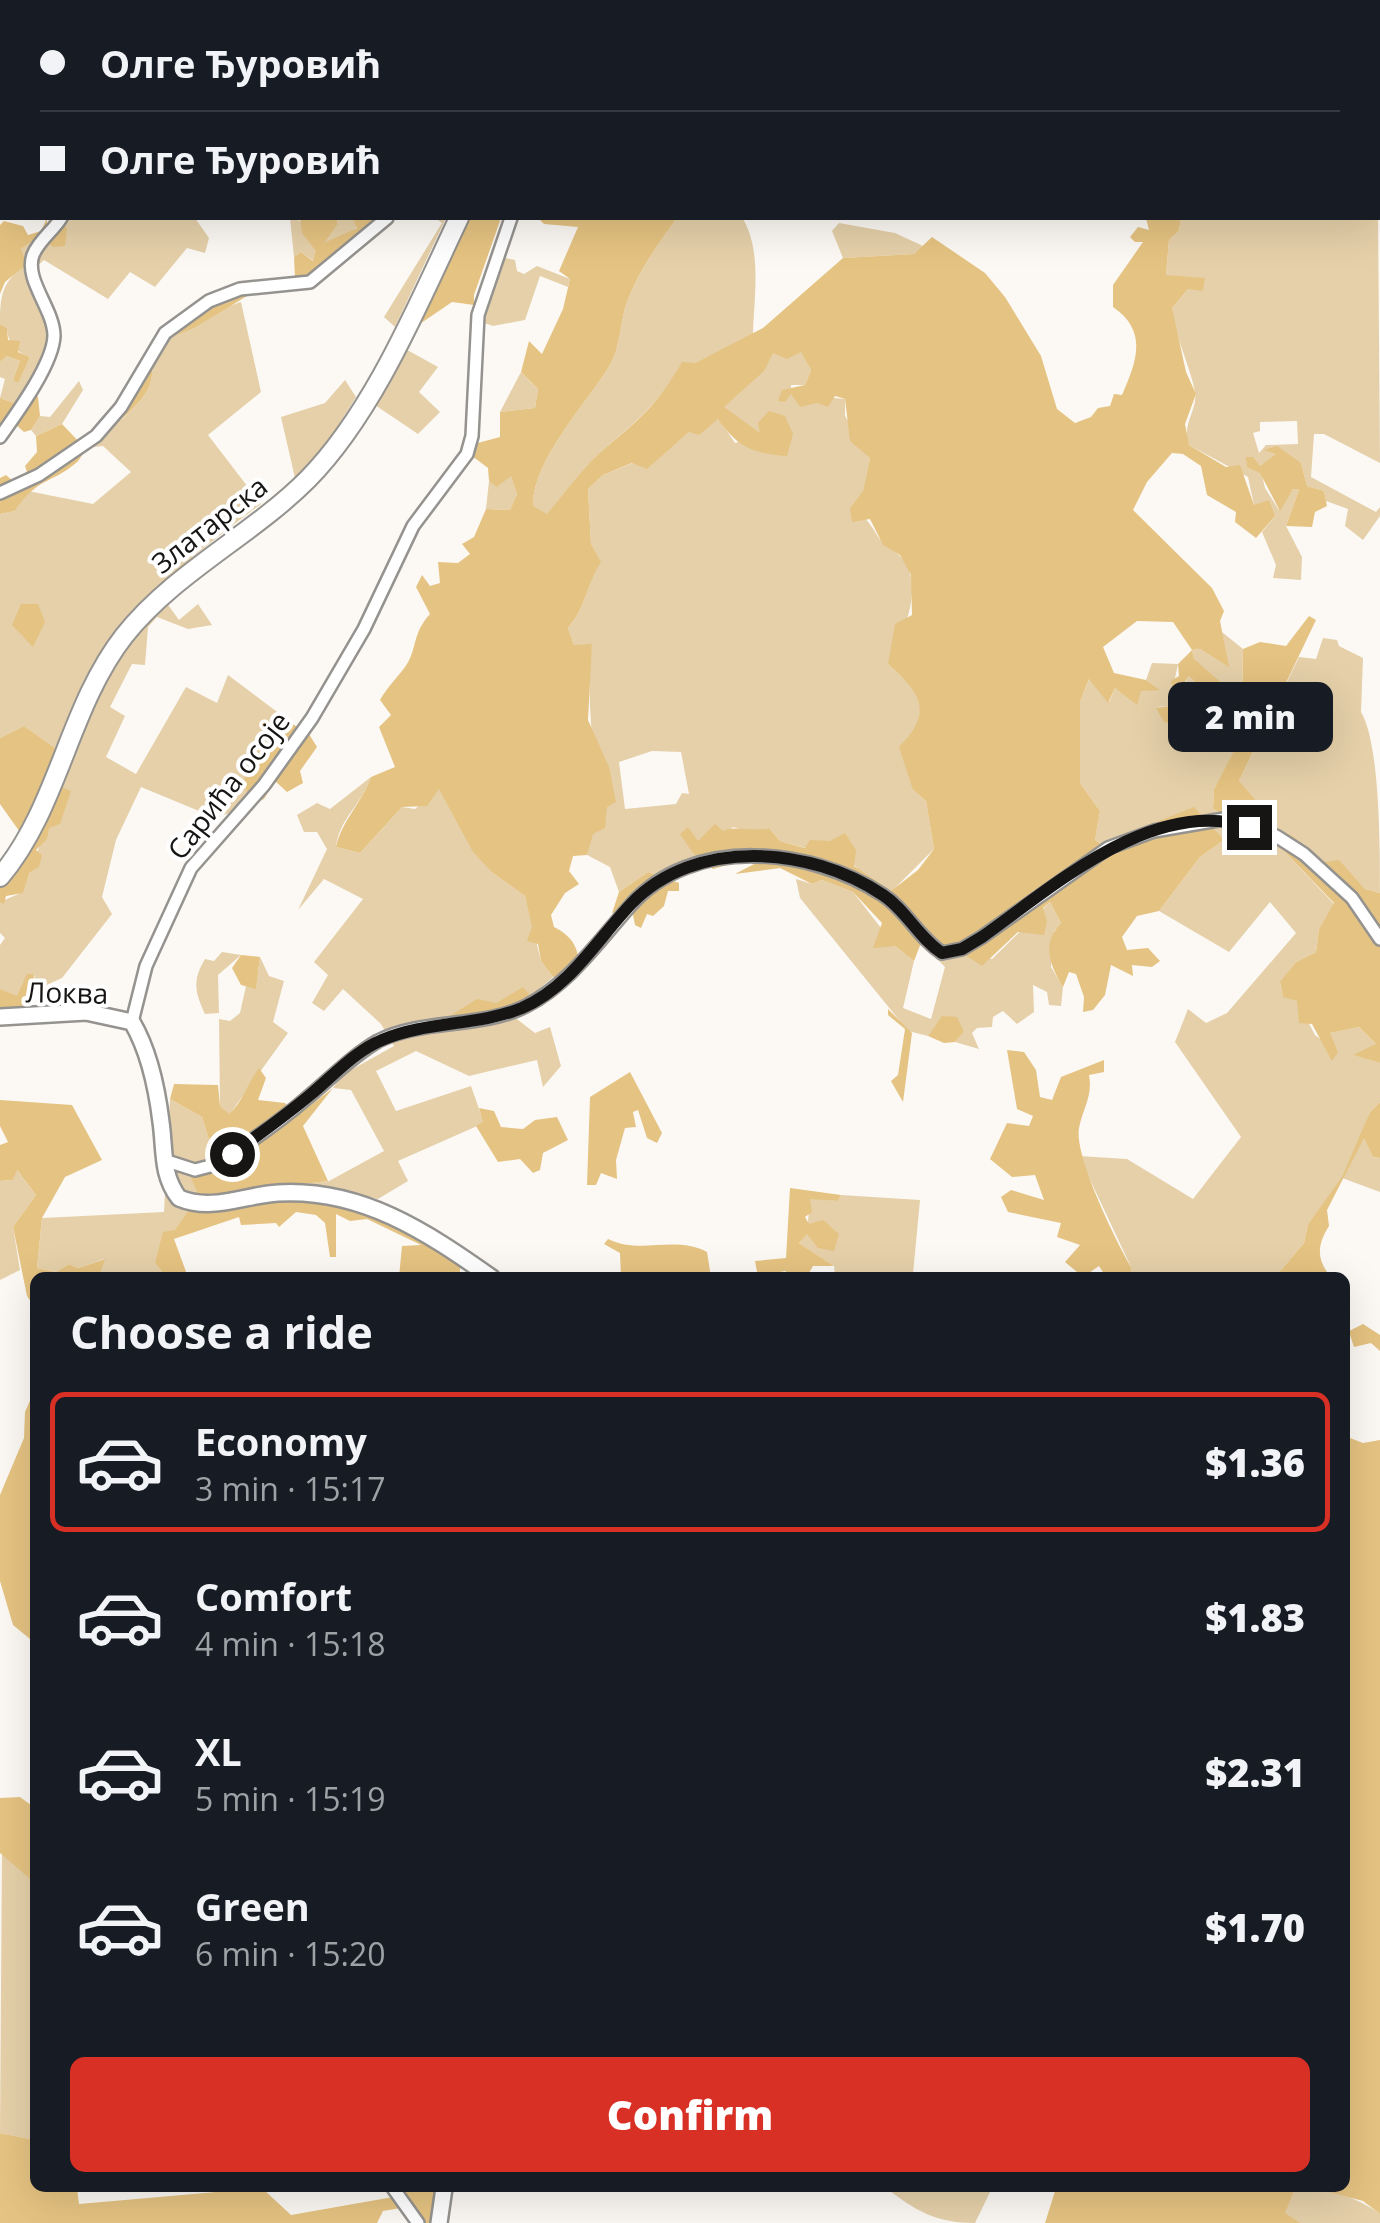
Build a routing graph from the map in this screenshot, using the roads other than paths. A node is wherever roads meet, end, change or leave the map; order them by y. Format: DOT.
graph roads {
  1 [pos="59,220"];
  2 [pos="384,220"];
  3 [pos="458,220"];
  4 [pos="510,220"];
  5 [pos="0,437"];
  6 [pos="0,493"];
  7 [pos="0,877"];
  8 [pos="1380,939"];
  9 [pos="0,1016"];
  10 [pos="132,1022"];
  11 [pos="164,1160"];
  12 [pos="483,1272"];
  13 [pos="396,2192"];
  14 [pos="444,2192"];
  15 [pos="418,2223"];
  16 [pos="440,2223"];
  1 -- 5 [label="street"];
  2 -- 6 [label="street"];
  3 -- 7 [label="main road, Златарска"];
  4 -- 10 [label="street, Сарића осоје"];
  8 -- 11 [label="street"];
  9 -- 10 [label="street, Локва"];
  10 -- 11 [label="street"];
  11 -- 12 [label="street"];
  13 -- 15 [label="street"];
  14 -- 16 [label="street"];
}
